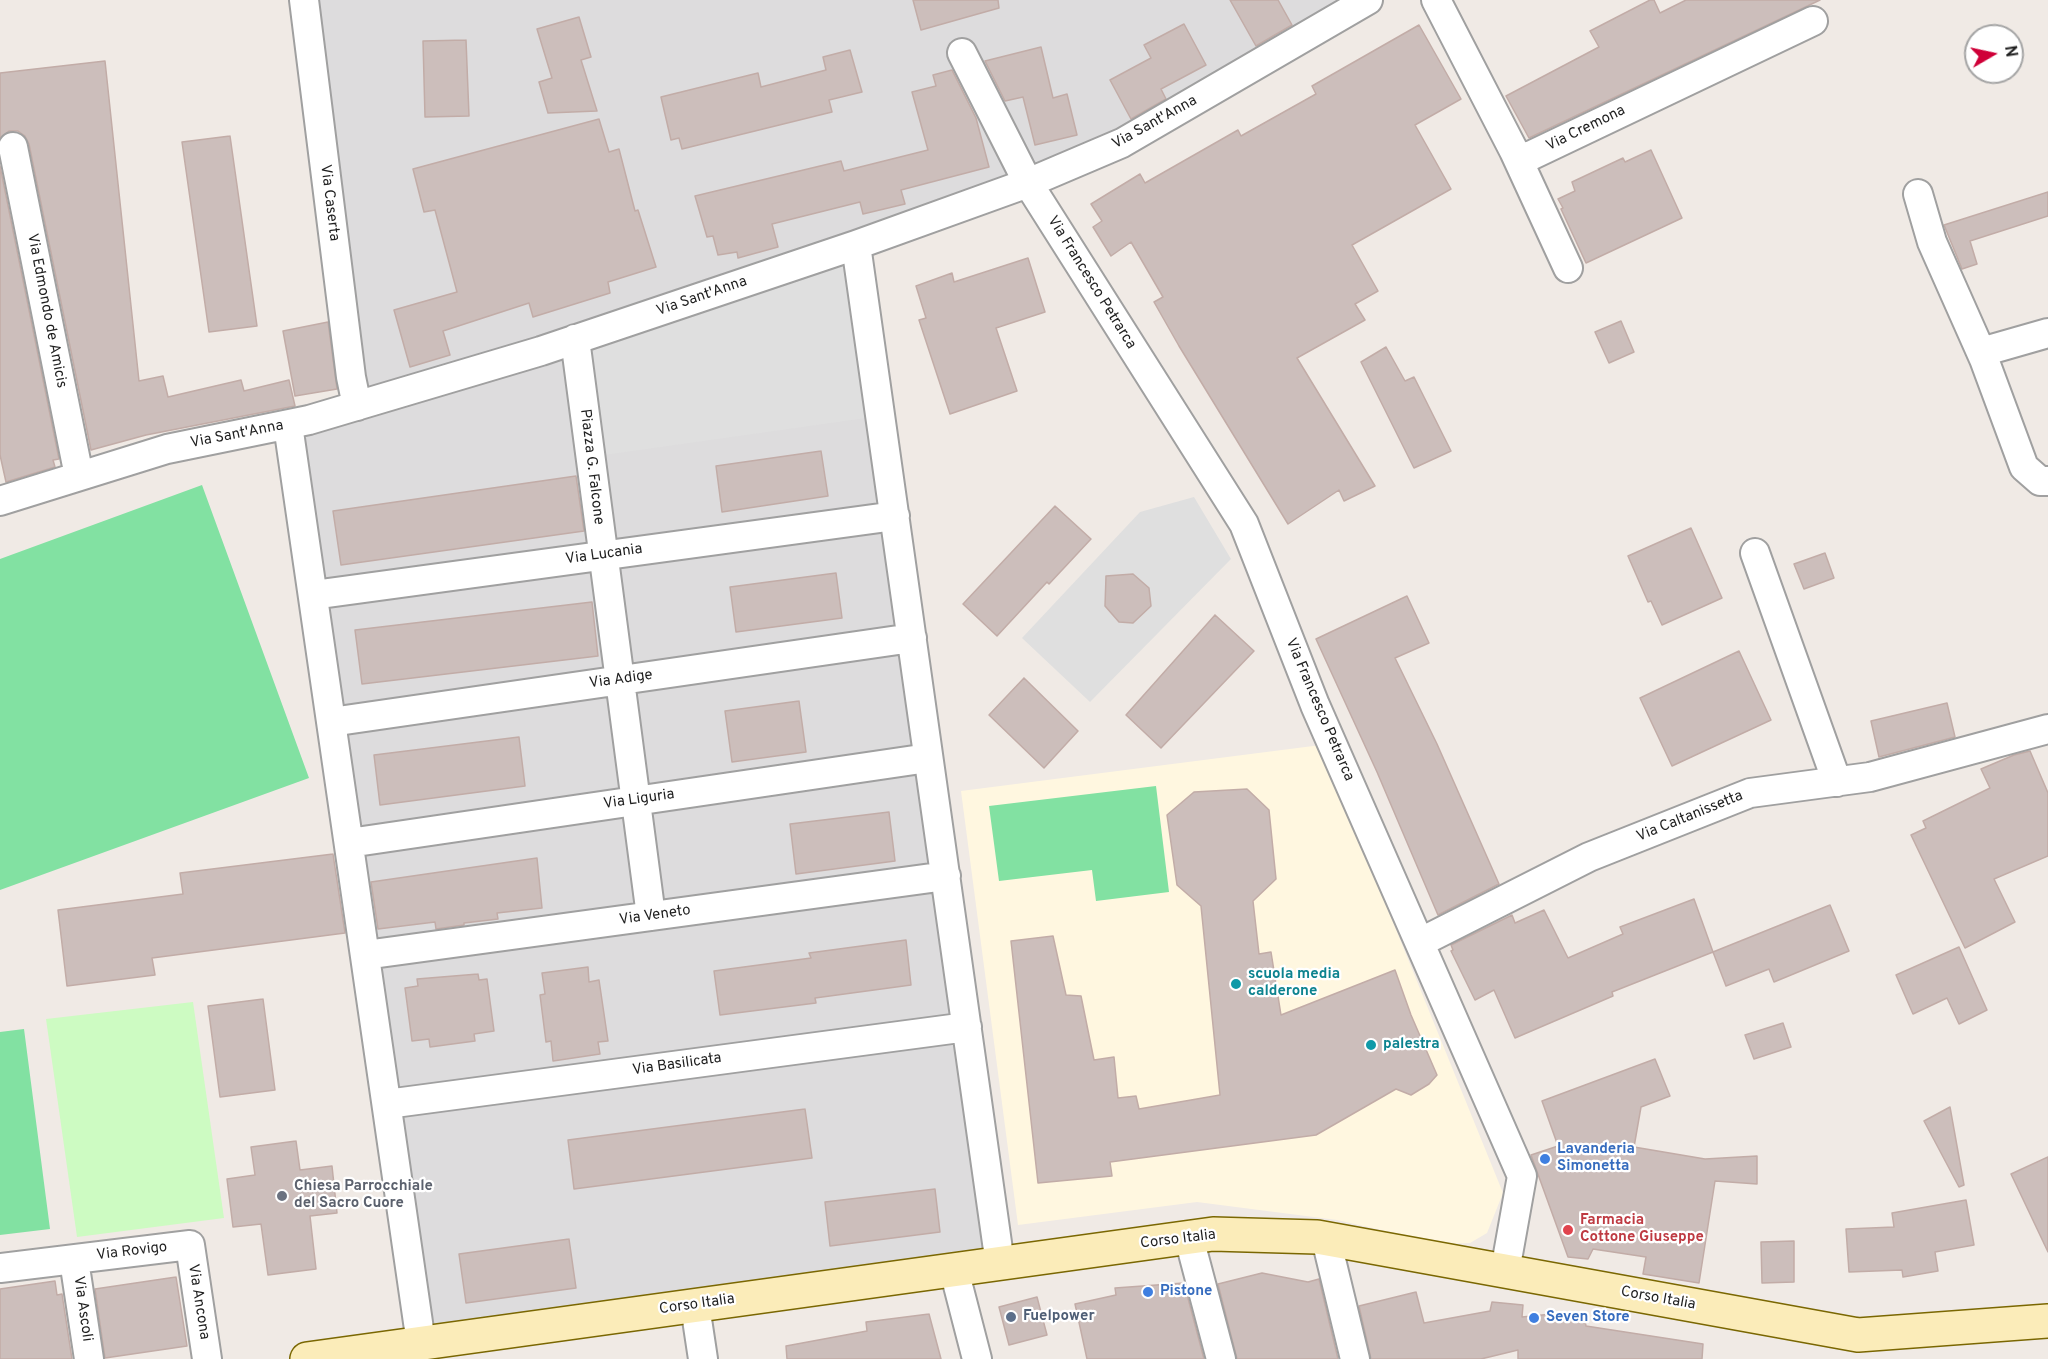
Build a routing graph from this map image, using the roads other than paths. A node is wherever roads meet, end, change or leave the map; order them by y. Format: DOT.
graph roads {
  1 [pos="304,0"];
  2 [pos="1368,0"];
  3 [pos="1436,0"];
  4 [pos="1813,21"];
  5 [pos="962,53"];
  6 [pos="13,147"];
  7 [pos="1514,151"];
  8 [pos="1028,183"];
  9 [pos="1918,194"];
  10 [pos="856,245"];
  11 [pos="1568,268"];
  12 [pos="2048,333"];
  13 [pos="575,339"];
  14 [pos="1984,359"];
  15 [pos="357,406"];
  16 [pos="288,425"];
  17 [pos="79,476"];
  18 [pos="2048,481"];
  19 [pos="0,501"];
  20 [pos="895,516"];
  21 [pos="1755,553"];
  22 [pos="603,556"];
  23 [pos="313,594"];
  24 [pos="912,638"];
  25 [pos="620,680"];
  26 [pos="331,722"];
  27 [pos="2048,729"];
  28 [pos="928,758"];
  29 [pos="1837,782"];
  30 [pos="636,801"];
  31 [pos="349,843"];
  32 [pos="946,876"];
  33 [pos="651,916"];
  34 [pos="1421,942"];
  35 [pos="365,954"];
  36 [pos="967,1027"];
  37 [pos="387,1104"];
  38 [pos="1189,1238"];
  39 [pos="1326,1239"];
  40 [pos="190,1245"];
  41 [pos="74,1260"];
  42 [pos="1000,1264"];
  43 [pos="0,1268"];
  44 [pos="954,1270"];
  45 [pos="1505,1271"];
  46 [pos="695,1306"];
  47 [pos="2048,1321"];
  48 [pos="422,1343"];
  49 [pos="344,1357"];
  50 [pos="89,1359"];
  51 [pos="207,1359"];
  52 [pos="307,1359"];
  53 [pos="703,1359"];
  54 [pos="977,1359"];
  55 [pos="1221,1359"];
  56 [pos="1355,1359"];
  1 -- 15 [label="street, Via Caserta"];
  2 -- 8 [label="street, Via Sant'Anna"];
  3 -- 7 [label="street"];
  4 -- 7 [label="street, Via Cremona"];
  5 -- 8 [label="street, Via Francesco Petrarca"];
  6 -- 17 [label="street, Via Edmondo de Amicis"];
  7 -- 11 [label="street"];
  8 -- 10 [label="street, Via Sant'Anna"];
  8 -- 34 [label="street, Via Francesco Petrarca"];
  9 -- 14 [label="street"];
  10 -- 13 [label="street, Via Sant'Anna"];
  10 -- 20 [label="street"];
  12 -- 14 [label="street"];
  13 -- 15 [label="street, Via Sant'Anna"];
  13 -- 22 [label="street, Piazza G. Falcone"];
  14 -- 18 [label="street"];
  15 -- 16 [label="street, Via Sant'Anna"];
  16 -- 17 [label="street, Via Sant'Anna"];
  16 -- 23 [label="street"];
  17 -- 19 [label="street, Via Sant'Anna"];
  20 -- 22 [label="street, Via Lucania"];
  20 -- 24 [label="street"];
  21 -- 29 [label="street"];
  22 -- 23 [label="street, Via Lucania"];
  22 -- 25 [label="street, Piazza G. Falcone"];
  23 -- 26 [label="street"];
  24 -- 25 [label="street, Via Adige"];
  24 -- 28 [label="street"];
  25 -- 26 [label="street, Via Adige"];
  25 -- 30 [label="street, Piazza G. Falcone"];
  26 -- 31 [label="street"];
  27 -- 29 [label="street, Via Caltanissetta"];
  28 -- 30 [label="street, Via Liguria"];
  28 -- 32 [label="street"];
  29 -- 34 [label="street, Via Caltanissetta"];
  30 -- 31 [label="street, Via Liguria"];
  30 -- 33 [label="street, Piazza G. Falcone"];
  31 -- 35 [label="street"];
  32 -- 33 [label="street, Via Veneto"];
  32 -- 36 [label="street"];
  33 -- 35 [label="street, Via Veneto"];
  34 -- 45 [label="street, Via Francesco Petrarca"];
  35 -- 37 [label="street"];
  36 -- 37 [label="street, Via Basilicata"];
  36 -- 42 [label="street"];
  37 -- 48 [label="street"];
  38 -- 39 [label="street, Corso Italia"];
  38 -- 42 [label="street, Corso Italia"];
  38 -- 55 [label="street"];
  39 -- 45 [label="street, Corso Italia"];
  39 -- 56 [label="street"];
  40 -- 41 [label="street, Via Rovigo"];
  40 -- 51 [label="street, Via Ancona"];
  41 -- 43 [label="street, Via Rovigo"];
  41 -- 50 [label="street, Via Ascoli"];
  42 -- 44 [label="street, Corso Italia"];
  44 -- 46 [label="street, Corso Italia"];
  44 -- 54 [label="street"];
  45 -- 47 [label="street, Corso Italia"];
  46 -- 48 [label="street, Corso Italia"];
  46 -- 53 [label="street"];
  48 -- 49 [label="street, Corso Italia"];
  49 -- 52 [label="street, Corso Italia"];
}
